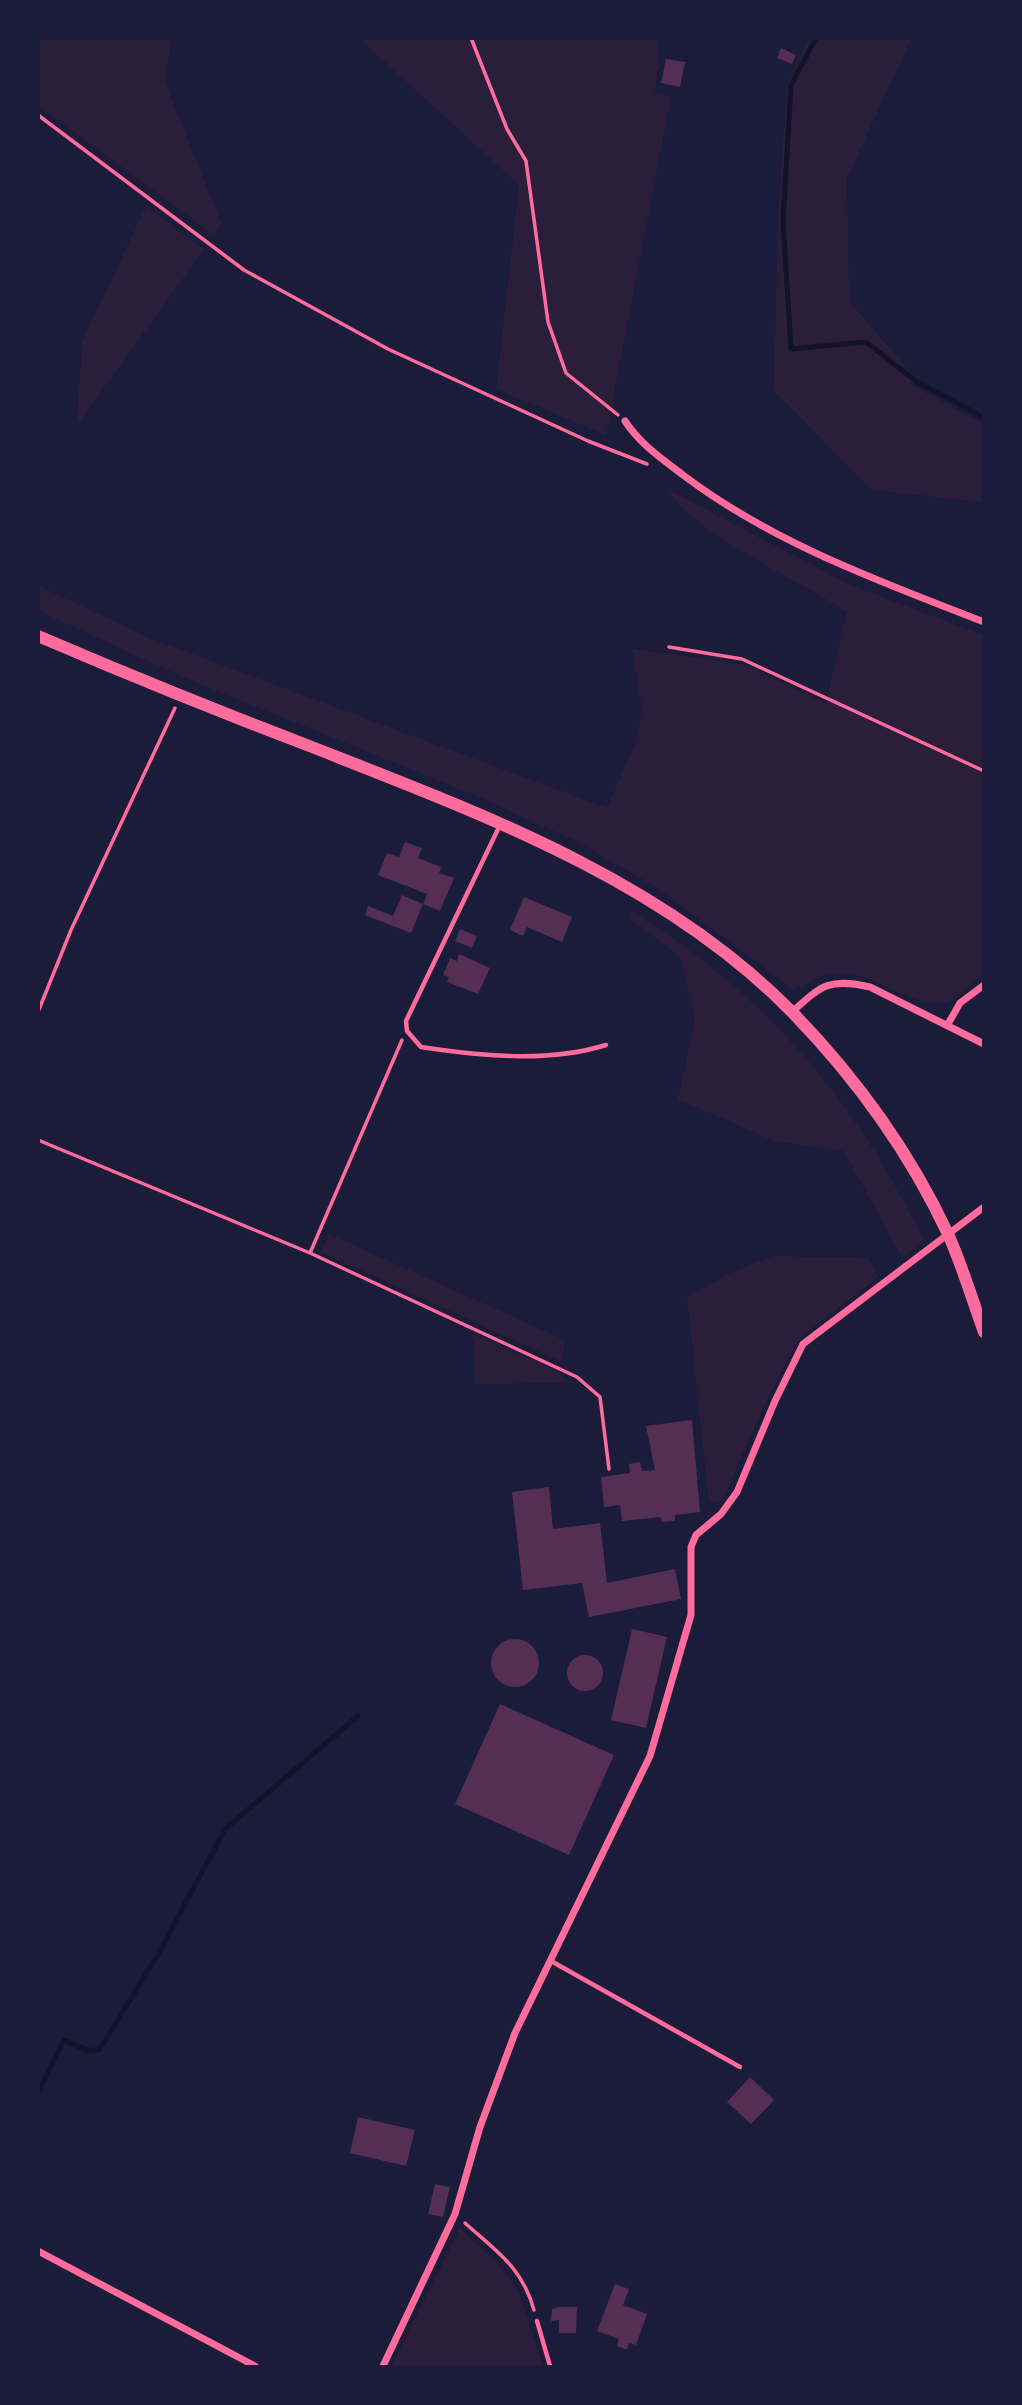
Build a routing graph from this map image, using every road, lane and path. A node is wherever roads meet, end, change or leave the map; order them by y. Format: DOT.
graph roads {
  1 [pos="471,38"];
  2 [pos="38,115"];
  3 [pos="625,421"];
  4 [pos="671,466"];
  5 [pos="984,622"];
  6 [pos="38,636"];
  7 [pos="669,647"];
  8 [pos="180,696"];
  9 [pos="984,771"];
  10 [pos="501,824"];
  11 [pos="984,985"];
  12 [pos="38,1012"];
  13 [pos="792,1012"];
  14 [pos="948,1024"];
  15 [pos="407,1031"];
  16 [pos="984,1044"];
  17 [pos="606,1045"];
  18 [pos="38,1140"];
  19 [pos="984,1207"];
  20 [pos="310,1253"];
  21 [pos="984,1332"];
  22 [pos="609,1469"];
  23 [pos="550,1960"];
  24 [pos="740,2067"];
  25 [pos="456,2214"];
  26 [pos="38,2251"];
  27 [pos="537,2321"];
  28 [pos="255,2367"];
  29 [pos="383,2367"];
  30 [pos="550,2367"];
  1 -- 3 [label="path"];
  2 -- 4 [label="path"];
  3 -- 4 [label="street"];
  4 -- 5 [label="street"];
  6 -- 8 [label="main road"];
  7 -- 9 [label="path"];
  8 -- 10 [label="main road"];
  8 -- 12 [label="path"];
  10 -- 13 [label="main road"];
  10 -- 15 [label="lane"];
  11 -- 14 [label="street"];
  13 -- 14 [label="street"];
  13 -- 21 [label="main road"];
  14 -- 16 [label="street"];
  15 -- 17 [label="lane"];
  15 -- 20 [label="path"];
  18 -- 20 [label="path"];
  19 -- 23 [label="street"];
  20 -- 22 [label="path"];
  23 -- 24 [label="lane"];
  23 -- 25 [label="street"];
  25 -- 27 [label="path"];
  25 -- 29 [label="street"];
  26 -- 28 [label="street"];
  27 -- 30 [label="lane"];
}
